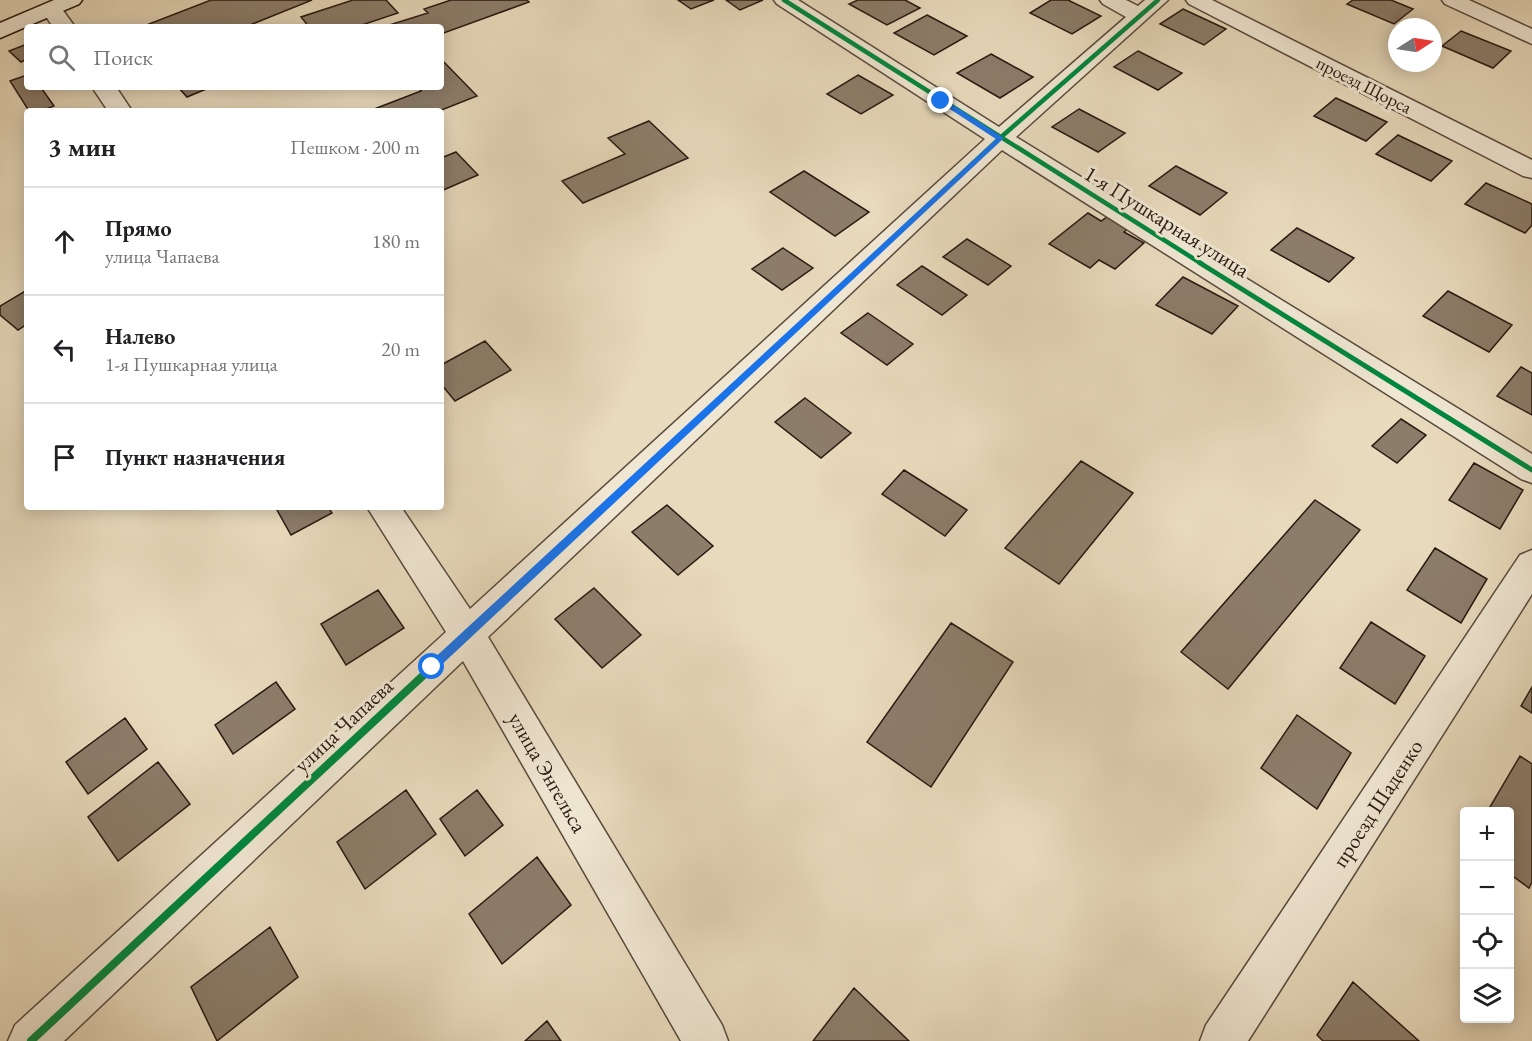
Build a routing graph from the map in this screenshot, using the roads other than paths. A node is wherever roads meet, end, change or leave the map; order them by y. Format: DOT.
graph roads {
  1 [pos="784,0"];
  2 [pos="1110,0"];
  3 [pos="1196,0"];
  4 [pos="1452,0"];
  5 [pos="62,4"];
  6 [pos="1149,7"];
  7 [pos="64,24"];
  8 [pos="0,31"];
  9 [pos="1532,37"];
  10 [pos="106,90"];
  11 [pos="118,108"];
  12 [pos="1000,138"];
  13 [pos="1532,170"];
  14 [pos="1532,470"];
  15 [pos="385,510"];
  16 [pos="1532,565"];
  17 [pos="467,634"];
  18 [pos="32,1041"];
  19 [pos="706,1041"];
  20 [pos="1222,1041"];
  1 -- 12 [label="street, 1-я Пушкарная улица"];
  2 -- 6 [label="street"];
  3 -- 13 [label="street, проезд Щорса"];
  4 -- 9 [label="street"];
  5 -- 7 [label="street"];
  5 -- 8 [label="street"];
  6 -- 12 [label="street, улица Чапаева"];
  10 -- 11 [label="street"];
  12 -- 14 [label="street, 1-я Пушкарная улица"];
  12 -- 17 [label="street, улица Чапаева"];
  15 -- 17 [label="street, улица Энгельса"];
  16 -- 20 [label="street, проезд Шаденко"];
  17 -- 18 [label="street, улица Чапаева"];
  17 -- 19 [label="street, улица Энгельса"];
}
